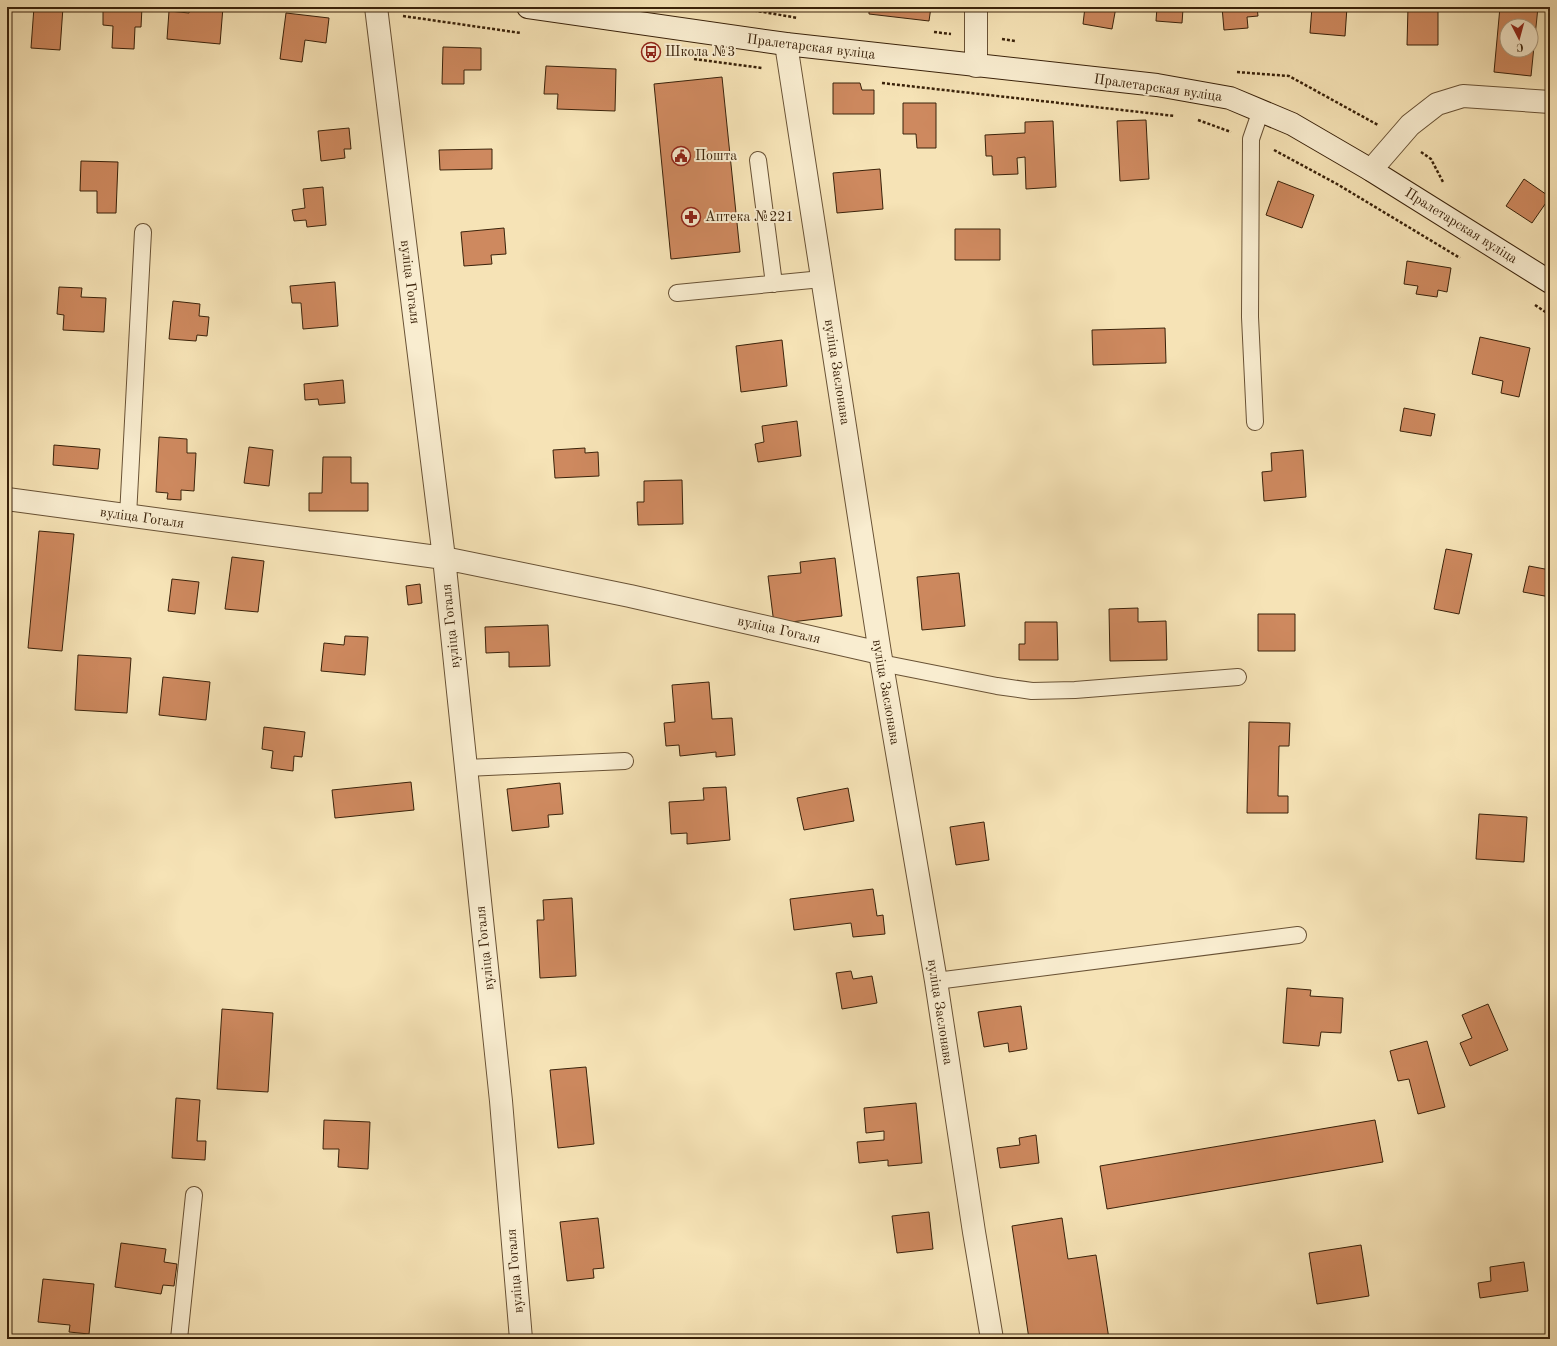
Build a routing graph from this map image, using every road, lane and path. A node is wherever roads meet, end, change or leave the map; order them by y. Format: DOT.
graph roads {
  1 [pos="339,7"];
  2 [pos="528,7"];
  3 [pos="976,7"];
  4 [pos="377,10"];
  5 [pos="594,11"];
  6 [pos="524,33"];
  7 [pos="786,44"];
  8 [pos="689,58"];
  9 [pos="976,66"];
  10 [pos="791,71"];
  11 [pos="878,82"];
  12 [pos="1550,102"];
  13 [pos="1261,110"];
  14 [pos="1178,117"];
  15 [pos="1193,118"];
  16 [pos="1251,139"];
  17 [pos="758,160"];
  18 [pos="1371,170"];
  19 [pos="143,232"];
  20 [pos="1466,262"];
  21 [pos="822,279"];
  22 [pos="1550,282"];
  23 [pos="774,284"];
  24 [pos="677,293"];
  25 [pos="1530,302"];
  26 [pos="1550,314"];
  27 [pos="1255,422"];
  28 [pos="7,500"];
  29 [pos="128,516"];
  30 [pos="444,558"];
  31 [pos="880,658"];
  32 [pos="1238,677"];
  33 [pos="625,761"];
  34 [pos="466,768"];
  35 [pos="1298,935"];
  36 [pos="936,980"];
  37 [pos="194,1195"];
  38 [pos="179,1339"];
  39 [pos="521,1339"];
  40 [pos="992,1339"];
  1 -- 4 [label="path"];
  2 -- 5 [label="street, Пралетарская вуліца"];
  3 -- 9 [label="street"];
  4 -- 6 [label="path"];
  4 -- 30 [label="street, вуліца Гогаля"];
  5 -- 7 [label="street, Пралетарская вуліца"];
  7 -- 9 [label="street, Пралетарская вуліца"];
  7 -- 10 [label="street, вуліца Заслонава"];
  8 -- 10 [label="path"];
  9 -- 13 [label="street, Пралетарская вуліца"];
  10 -- 21 [label="street, вуліца Заслонава"];
  11 -- 14 [label="path"];
  12 -- 18 [label="street"];
  13 -- 16 [label="lane"];
  13 -- 18 [label="street, Пралетарская вуліца"];
  15 -- 16 [label="path"];
  16 -- 20 [label="path"];
  16 -- 27 [label="lane"];
  17 -- 23 [label="lane"];
  18 -- 22 [label="street, Пралетарская вуліца"];
  19 -- 29 [label="lane"];
  21 -- 23 [label="lane"];
  21 -- 31 [label="street, вуліца Заслонава"];
  23 -- 24 [label="lane"];
  25 -- 26 [label="path"];
  28 -- 29 [label="street, вуліца Гогаля"];
  29 -- 30 [label="street, вуліца Гогаля"];
  30 -- 31 [label="street, вуліца Гогаля"];
  30 -- 34 [label="street, вуліца Гогаля"];
  31 -- 32 [label="lane"];
  31 -- 36 [label="street, вуліца Заслонава"];
  33 -- 34 [label="lane"];
  34 -- 39 [label="street, вуліца Гогаля"];
  35 -- 36 [label="lane"];
  36 -- 40 [label="street, вуліца Заслонава"];
  37 -- 38 [label="lane"];
}
